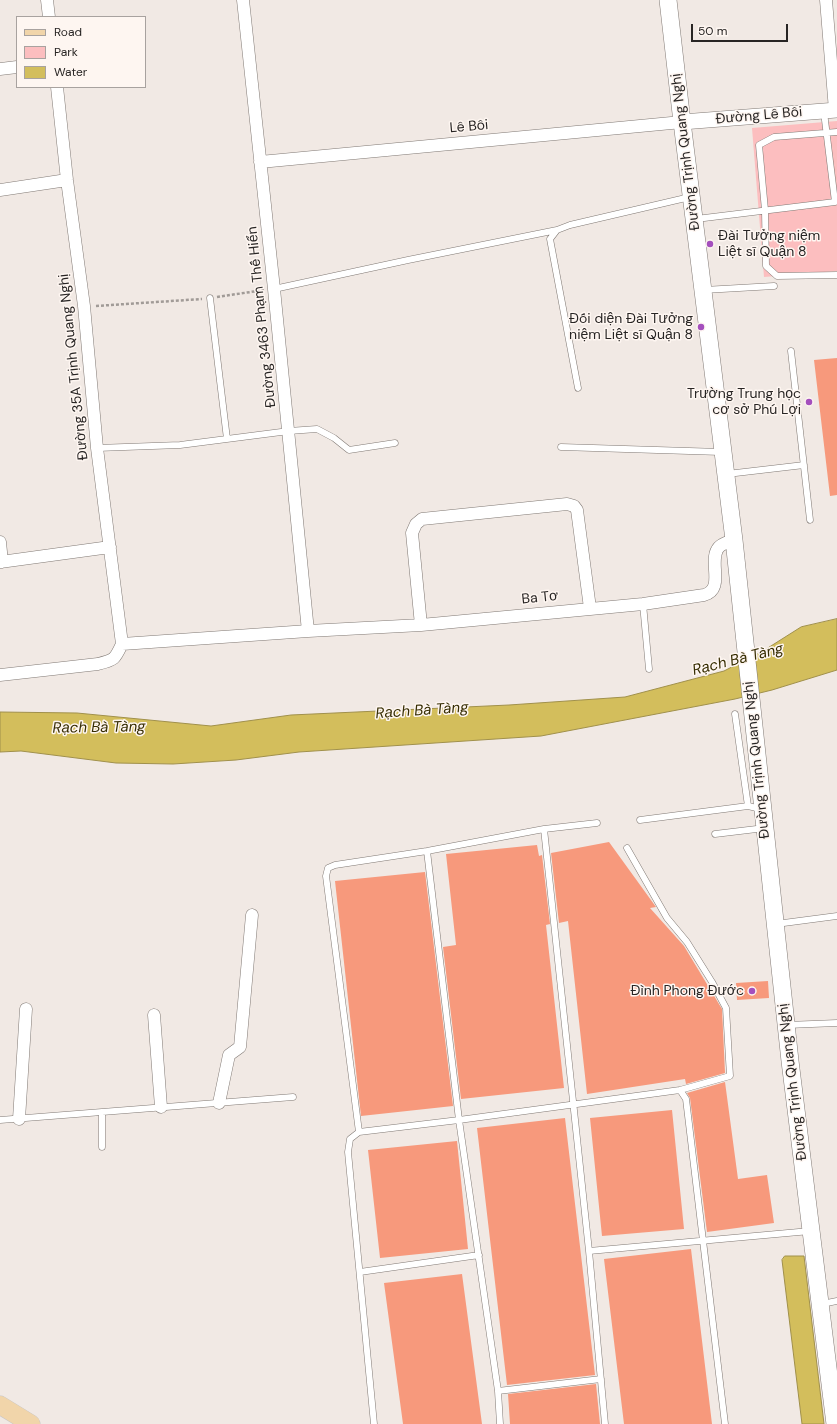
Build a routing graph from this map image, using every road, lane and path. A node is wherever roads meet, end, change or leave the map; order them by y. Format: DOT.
graph roads {
  1 [pos="47,0"];
  2 [pos="243,0"];
  3 [pos="668,0"];
  4 [pos="826,0"];
  5 [pos="49,16"];
  6 [pos="16,67"];
  7 [pos="0,69"];
  8 [pos="57,88"];
  9 [pos="832,110"];
  10 [pos="682,122"];
  11 [pos="827,132"];
  12 [pos="837,132"];
  13 [pos="260,162"];
  14 [pos="67,180"];
  15 [pos="0,190"];
  16 [pos="691,196"];
  17 [pos="836,203"];
  18 [pos="765,210"];
  19 [pos="694,219"];
  20 [pos="557,230"];
  21 [pos="837,275"];
  22 [pos="774,286"];
  23 [pos="274,288"];
  24 [pos="703,290"];
  25 [pos="210,298"];
  26 [pos="84,306"];
  27 [pos="791,351"];
  28 [pos="578,388"];
  29 [pos="289,431"];
  30 [pos="227,439"];
  31 [pos="395,443"];
  32 [pos="561,447"];
  33 [pos="97,448"];
  34 [pos="723,452"];
  35 [pos="804,465"];
  36 [pos="726,474"];
  37 [pos="810,520"];
  38 [pos="734,540"];
  39 [pos="0,542"];
  40 [pos="110,547"];
  41 [pos="1,562"];
  42 [pos="643,604"];
  43 [pos="590,608"];
  44 [pos="421,625"];
  45 [pos="308,631"];
  46 [pos="122,644"];
  47 [pos="649,669"];
  48 [pos="0,675"];
  49 [pos="735,714"];
  50 [pos="756,808"];
  51 [pos="640,820"];
  52 [pos="597,824"];
  53 [pos="765,828"];
  54 [pos="544,829"];
  55 [pos="715,834"];
  56 [pos="627,848"];
  57 [pos="427,851"];
  58 [pos="252,915"];
  59 [pos="837,916"];
  60 [pos="775,924"];
  61 [pos="26,1009"];
  62 [pos="154,1015"];
  63 [pos="837,1023"];
  64 [pos="786,1026"];
  65 [pos="680,1090"];
  66 [pos="293,1097"];
  67 [pos="219,1103"];
  68 [pos="574,1105"];
  69 [pos="161,1107"];
  70 [pos="102,1112"];
  71 [pos="19,1118"];
  72 [pos="0,1120"];
  73 [pos="459,1120"];
  74 [pos="359,1132"];
  75 [pos="102,1146"];
  76 [pos="811,1231"];
  77 [pos="703,1242"];
  78 [pos="589,1251"];
  79 [pos="479,1254"];
  80 [pos="360,1272"];
  81 [pos="837,1301"];
  82 [pos="820,1304"];
  83 [pos="601,1379"];
  84 [pos="498,1391"];
  85 [pos="0,1405"];
  86 [pos="31,1424"];
  87 [pos="374,1424"];
  88 [pos="500,1424"];
  89 [pos="605,1424"];
  90 [pos="725,1424"];
  91 [pos="835,1424"];
  1 -- 5 [label="street"];
  2 -- 13 [label="street, Đường 3463 Phạm Thế Hiển"];
  3 -- 10 [label="main road, Đường Trịnh Quang Nghị"];
  4 -- 9 [label="street"];
  6 -- 7 [label="street"];
  8 -- 14 [label="street, Đường 35A Trịnh Quang Nghị"];
  9 -- 10 [label="street, Đường Lê Bôi"];
  9 -- 11 [label="lane"];
  10 -- 13 [label="street, Lê Bôi"];
  10 -- 16 [label="main road, Đường Trịnh Quang Nghị"];
  11 -- 12 [label="lane"];
  11 -- 17 [label="lane"];
  11 -- 18 [label="lane"];
  13 -- 23 [label="street, Đường 3463 Phạm Thế Hiển"];
  14 -- 15 [label="street"];
  14 -- 26 [label="street, Đường 35A Trịnh Quang Nghị"];
  16 -- 19 [label="main road, Đường Trịnh Quang Nghị"];
  16 -- 20 [label="lane"];
  17 -- 18 [label="lane"];
  18 -- 19 [label="lane"];
  18 -- 21 [label="lane"];
  19 -- 24 [label="main road, Đường Trịnh Quang Nghị"];
  20 -- 23 [label="lane"];
  20 -- 28 [label="lane"];
  22 -- 24 [label="lane"];
  23 -- 25 [label="path"];
  23 -- 29 [label="street, Đường 3463 Phạm Thế Hiển"];
  24 -- 34 [label="main road, Đường Trịnh Quang Nghị"];
  25 -- 26 [label="path"];
  25 -- 30 [label="lane"];
  26 -- 33 [label="street, Đường 35A Trịnh Quang Nghị"];
  27 -- 35 [label="lane"];
  29 -- 30 [label="lane"];
  29 -- 31 [label="lane"];
  29 -- 45 [label="street, Đường 3463 Phạm Thế Hiển"];
  30 -- 33 [label="lane"];
  32 -- 34 [label="lane"];
  33 -- 40 [label="street, Đường 35A Trịnh Quang Nghị"];
  34 -- 36 [label="main road, Đường Trịnh Quang Nghị"];
  35 -- 36 [label="lane"];
  35 -- 37 [label="lane"];
  36 -- 38 [label="main road, Đường Trịnh Quang Nghị"];
  38 -- 42 [label="street, Ba Tơ"];
  38 -- 50 [label="main road, Đường Trịnh Quang Nghị"];
  39 -- 41 [label="street"];
  40 -- 41 [label="street"];
  40 -- 46 [label="street, Đường 35A Trịnh Quang Nghị"];
  42 -- 43 [label="street, Ba Tơ"];
  42 -- 47 [label="lane"];
  43 -- 44 [label="street, Ba Tơ"];
  43 -- 44 [label="street"];
  44 -- 45 [label="street, Ba Tơ"];
  45 -- 46 [label="street, Ba Tơ"];
  46 -- 48 [label="street"];
  49 -- 50 [label="lane"];
  50 -- 51 [label="lane"];
  50 -- 53 [label="main road, Đường Trịnh Quang Nghị"];
  52 -- 54 [label="lane"];
  53 -- 55 [label="lane"];
  53 -- 60 [label="main road, Đường Trịnh Quang Nghị"];
  54 -- 57 [label="lane"];
  54 -- 68 [label="lane"];
  56 -- 65 [label="lane"];
  57 -- 73 [label="lane"];
  57 -- 74 [label="lane"];
  58 -- 67 [label="street"];
  59 -- 60 [label="lane"];
  60 -- 64 [label="main road, Đường Trịnh Quang Nghị"];
  61 -- 71 [label="street"];
  62 -- 69 [label="street"];
  63 -- 64 [label="lane"];
  64 -- 76 [label="main road, Đường Trịnh Quang Nghị"];
  65 -- 68 [label="lane"];
  65 -- 77 [label="lane"];
  66 -- 67 [label="lane"];
  67 -- 69 [label="lane"];
  68 -- 73 [label="lane"];
  68 -- 78 [label="lane"];
  69 -- 70 [label="lane"];
  70 -- 71 [label="lane"];
  70 -- 75 [label="lane"];
  71 -- 72 [label="lane"];
  73 -- 74 [label="lane"];
  73 -- 79 [label="lane"];
  74 -- 80 [label="lane"];
  76 -- 77 [label="lane"];
  76 -- 82 [label="main road, Đường Trịnh Quang Nghị"];
  77 -- 78 [label="lane"];
  77 -- 90 [label="lane"];
  78 -- 83 [label="lane"];
  79 -- 80 [label="lane"];
  79 -- 84 [label="lane"];
  80 -- 87 [label="lane"];
  81 -- 82 [label="lane"];
  82 -- 91 [label="main road, Đường Trịnh Quang Nghị"];
  83 -- 84 [label="lane"];
  83 -- 89 [label="lane"];
  84 -- 88 [label="lane"];
  85 -- 86 [label="main road"];
}
